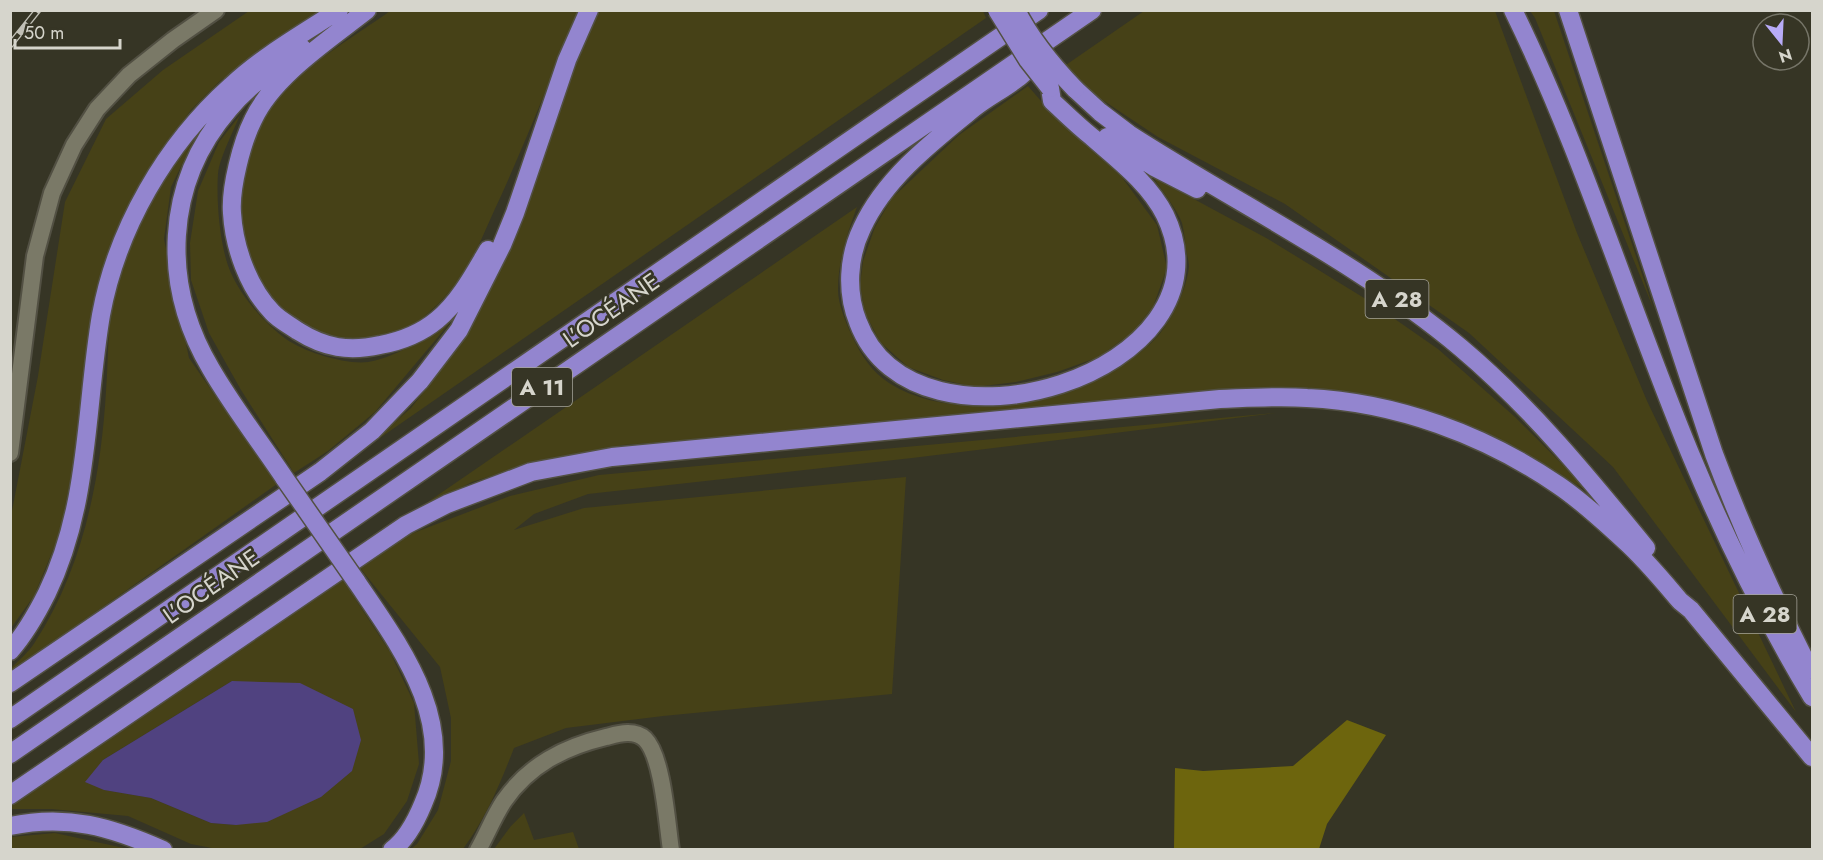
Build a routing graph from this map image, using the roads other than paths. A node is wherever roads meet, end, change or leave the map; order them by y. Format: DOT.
graph roads {
  1 [pos="216,10"];
  2 [pos="339,10"];
  3 [pos="355,10"];
  4 [pos="367,10"];
  5 [pos="589,10"];
  6 [pos="997,10"];
  7 [pos="1016,10"];
  8 [pos="1039,10"];
  9 [pos="1092,10"];
  10 [pos="1513,10"];
  11 [pos="1568,10"];
  12 [pos="1075,23"];
  13 [pos="1060,94"];
  14 [pos="524,187"];
  15 [pos="10,453"];
  16 [pos="1691,610"];
  17 [pos="10,651"];
  18 [pos="1812,675"];
  19 [pos="10,683"];
  20 [pos="1812,697"];
  21 [pos="10,719"];
  22 [pos="10,754"];
  23 [pos="1812,757"];
  24 [pos="10,795"];
  25 [pos="10,826"];
  26 [pos="163,849"];
  27 [pos="392,849"];
  28 [pos="478,849"];
  29 [pos="671,849"];
  1 -- 15 [label="street"];
  2 -- 17 [label="highway"];
  3 -- 27 [label="highway, bridge"];
  4 -- 14 [label="highway"];
  5 -- 14 [label="highway"];
  6 -- 13 [label="highway, bridge"];
  7 -- 13 [label="highway, bridge"];
  8 -- 21 [label="highway, L’OCÉANE / A 11"];
  9 -- 12 [label="highway, L’OCÉANE / A 11"];
  10 -- 20 [label="highway, A 28"];
  11 -- 18 [label="highway"];
  12 -- 13 [label="highway"];
  12 -- 22 [label="highway, L’OCÉANE / A 11"];
  13 -- 16 [label="highway, A 28"];
  14 -- 19 [label="highway"];
  16 -- 23 [label="highway, A 28"];
  16 -- 24 [label="highway"];
  25 -- 26 [label="highway"];
  28 -- 29 [label="street"];
}
